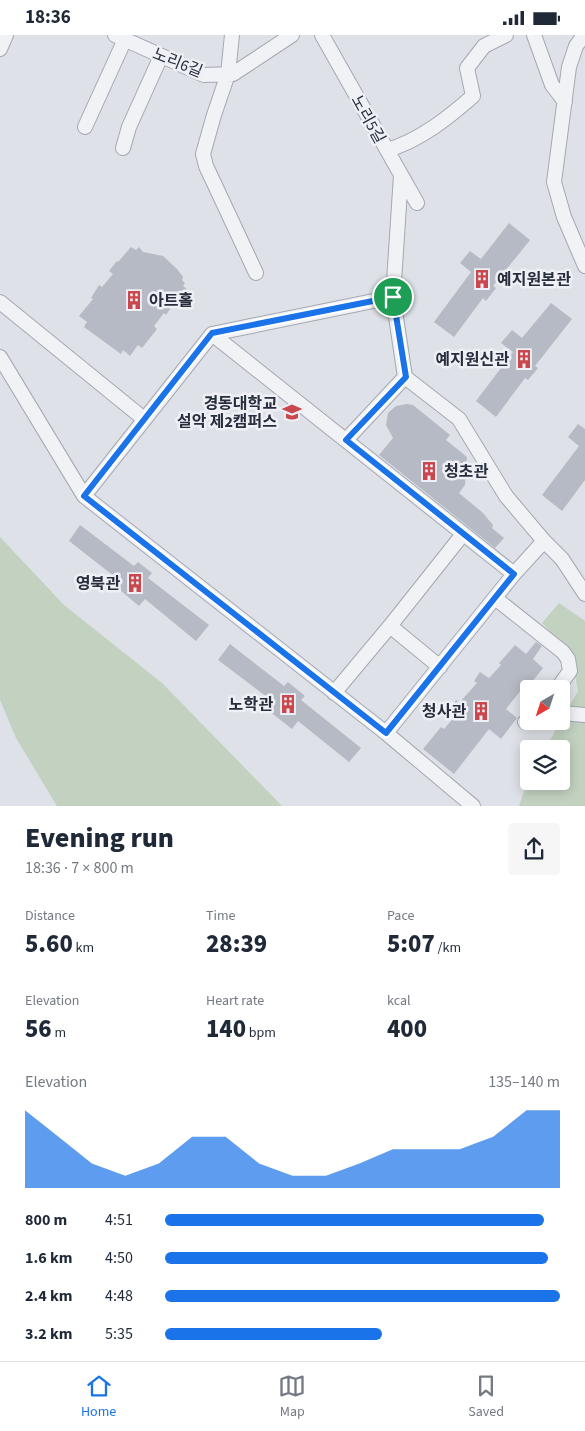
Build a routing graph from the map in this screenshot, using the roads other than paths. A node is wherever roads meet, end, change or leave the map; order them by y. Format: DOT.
graph roads {
  1 [pos="6,35"];
  2 [pos="232,35"];
  3 [pos="292,35"];
  4 [pos="322,35"];
  5 [pos="506,35"];
  6 [pos="534,35"];
  7 [pos="584,35"];
  8 [pos="120,37"];
  9 [pos="0,49"];
  10 [pos="161,56"];
  11 [pos="228,74"];
  12 [pos="565,102"];
  13 [pos="85,127"];
  14 [pos="123,148"];
  15 [pos="386,150"];
  16 [pos="401,175"];
  17 [pos="417,203"];
  18 [pos="585,266"];
  19 [pos="256,273"];
  20 [pos="393,297"];
  21 [pos="0,302"];
  22 [pos="6,312"];
  23 [pos="212,333"];
  24 [pos="0,357"];
  25 [pos="406,377"];
  26 [pos="144,419"];
  27 [pos="346,440"];
  28 [pos="84,496"];
  29 [pos="463,534"];
  30 [pos="544,541"];
  31 [pos="514,574"];
  32 [pos="585,594"];
  33 [pos="495,598"];
  34 [pos="390,626"];
  35 [pos="440,667"];
  36 [pos="564,680"];
  37 [pos="334,693"];
  38 [pos="570,714"];
  39 [pos="585,715"];
  40 [pos="386,733"];
  41 [pos="473,806"];
  1 -- 9 [label="street"];
  2 -- 11 [label="street"];
  3 -- 11 [label="street, 노리6길"];
  4 -- 15 [label="street, 노리5길"];
  5 -- 15 [label="street"];
  6 -- 12 [label="street"];
  7 -- 12 [label="street"];
  8 -- 10 [label="street, 노리6길"];
  8 -- 13 [label="street"];
  10 -- 11 [label="street, 노리6길"];
  10 -- 14 [label="street"];
  11 -- 19 [label="street"];
  12 -- 18 [label="street"];
  15 -- 16 [label="street, 노리5길"];
  16 -- 17 [label="street, 노리5길"];
  16 -- 20 [label="street"];
  20 -- 23 [label="street"];
  20 -- 25 [label="street"];
  21 -- 22 [label="street"];
  22 -- 26 [label="street"];
  23 -- 26 [label="street"];
  23 -- 27 [label="street"];
  24 -- 28 [label="street"];
  25 -- 27 [label="street"];
  25 -- 30 [label="street"];
  26 -- 28 [label="street"];
  27 -- 29 [label="street"];
  28 -- 37 [label="street"];
  29 -- 31 [label="street"];
  29 -- 34 [label="street"];
  30 -- 31 [label="street"];
  30 -- 32 [label="street"];
  31 -- 33 [label="street"];
  33 -- 35 [label="street"];
  33 -- 36 [label="street"];
  34 -- 35 [label="street"];
  34 -- 37 [label="street"];
  35 -- 40 [label="street"];
  37 -- 40 [label="street"];
  38 -- 39 [label="street"];
  40 -- 41 [label="street"];
}
